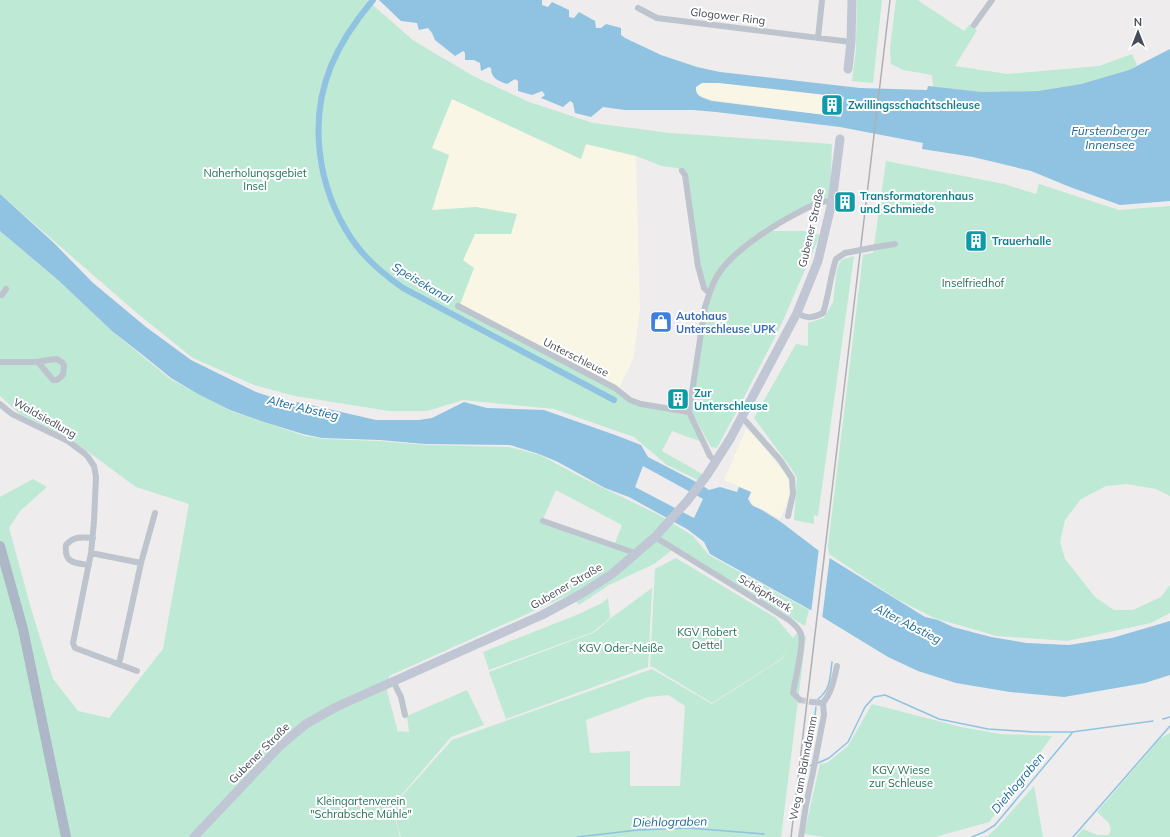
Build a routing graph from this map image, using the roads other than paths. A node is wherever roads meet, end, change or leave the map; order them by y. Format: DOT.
graph roads {
  1 [pos="822,0"];
  2 [pos="852,0"];
  3 [pos="992,0"];
  4 [pos="638,8"];
  5 [pos="974,26"];
  6 [pos="818,38"];
  7 [pos="851,42"];
  8 [pos="848,69"];
  9 [pos="840,139"];
  10 [pos="682,171"];
  11 [pos="832,202"];
  12 [pos="894,244"];
  13 [pos="6,289"];
  14 [pos="709,293"];
  15 [pos="0,295"];
  16 [pos="458,306"];
  17 [pos="798,314"];
  18 [pos="0,362"];
  19 [pos="38,362"];
  20 [pos="1,406"];
  21 [pos="690,412"];
  22 [pos="742,417"];
  23 [pos="716,462"];
  24 [pos="155,513"];
  25 [pos="788,516"];
  26 [pos="542,521"];
  27 [pos="655,537"];
  28 [pos="93,538"];
  29 [pos="0,546"];
  30 [pos="91,553"];
  31 [pos="635,553"];
  32 [pos="141,563"];
  33 [pos="89,565"];
  34 [pos="119,664"];
  35 [pos="837,666"];
  36 [pos="137,671"];
  37 [pos="393,681"];
  38 [pos="800,700"];
  39 [pos="812,702"];
  40 [pos="823,703"];
  41 [pos="405,715"];
  42 [pos="66,837"];
  43 [pos="194,837"];
  44 [pos="801,837"];
  1 -- 6 [label="street"];
  2 -- 7 [label="main road"];
  3 -- 5 [label="street"];
  4 -- 6 [label="street, Glogower Ring"];
  6 -- 7 [label="street, Glogower Ring"];
  7 -- 8 [label="main road"];
  9 -- 11 [label="main road, Gubener Straße"];
  10 -- 14 [label="street"];
  11 -- 14 [label="street"];
  11 -- 17 [label="main road, Gubener Straße"];
  12 -- 17 [label="street, bridge"];
  13 -- 15 [label="street"];
  14 -- 21 [label="street"];
  16 -- 21 [label="street, Unterschleuse"];
  17 -- 22 [label="main road, Gubener Straße"];
  18 -- 19 [label="street"];
  20 -- 28 [label="street, Waldsiedlung"];
  21 -- 23 [label="street"];
  22 -- 23 [label="main road, Gubener Straße"];
  22 -- 25 [label="street"];
  23 -- 27 [label="main road, Gubener Straße"];
  24 -- 32 [label="street"];
  26 -- 31 [label="street"];
  27 -- 31 [label="main road, Gubener Straße"];
  27 -- 38 [label="street, Schöpfwerk"];
  28 -- 30 [label="street, Waldsiedlung"];
  28 -- 33 [label="street"];
  29 -- 42 [label="main road"];
  30 -- 32 [label="street"];
  30 -- 33 [label="street, Waldsiedlung"];
  31 -- 37 [label="main road, Gubener Straße"];
  32 -- 34 [label="street"];
  33 -- 34 [label="street, Waldsiedlung"];
  34 -- 36 [label="street, Waldsiedlung"];
  35 -- 40 [label="street"];
  37 -- 41 [label="street"];
  37 -- 43 [label="main road, Gubener Straße"];
  39 -- 40 [label="street"];
  40 -- 44 [label="street, Weg am Bahndamm"];
}
